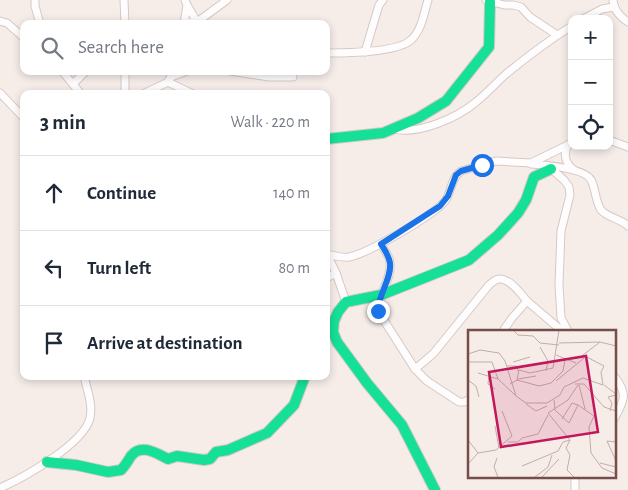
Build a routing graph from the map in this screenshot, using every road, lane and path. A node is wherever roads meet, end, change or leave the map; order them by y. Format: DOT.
graph roads {
  1 [pos="35,0"];
  2 [pos="124,0"];
  3 [pos="227,0"];
  4 [pos="383,0"];
  5 [pos="428,0"];
  6 [pos="488,1"];
  7 [pos="186,2"];
  8 [pos="613,3"];
  9 [pos="591,15"];
  10 [pos="39,20"];
  11 [pos="125,20"];
  12 [pos="184,20"];
  13 [pos="196,20"];
  14 [pos="202,20"];
  15 [pos="0,22"];
  16 [pos="628,22"];
  17 [pos="568,28"];
  18 [pos="20,34"];
  19 [pos="557,35"];
  20 [pos="365,52"];
  21 [pos="330,53"];
  22 [pos="65,75"];
  23 [pos="82,75"];
  24 [pos="125,75"];
  25 [pos="261,75"];
  26 [pos="171,77"];
  27 [pos="293,77"];
  28 [pos="73,84"];
  29 [pos="78,90"];
  30 [pos="125,90"];
  31 [pos="150,90"];
  32 [pos="188,90"];
  33 [pos="0,93"];
  34 [pos="20,114"];
  35 [pos="394,129"];
  36 [pos="330,139"];
  37 [pos="613,141"];
  38 [pos="568,145"];
  39 [pos="568,146"];
  40 [pos="628,147"];
  41 [pos="531,164"];
  42 [pos="549,167"];
  43 [pos="576,171"];
  44 [pos="628,226"];
  45 [pos="381,244"];
  46 [pos="330,254"];
  47 [pos="330,260"];
  48 [pos="336,273"];
  49 [pos="330,276"];
  50 [pos="381,295"];
  51 [pos="527,300"];
  52 [pos="346,302"];
  53 [pos="330,330"];
  54 [pos="504,330"];
  55 [pos="561,330"];
  56 [pos="568,330"];
  57 [pos="330,333"];
  58 [pos="415,369"];
  59 [pos="616,378"];
  60 [pos="85,380"];
  61 [pos="304,380"];
  62 [pos="468,400"];
  63 [pos="616,415"];
  64 [pos="47,462"];
  65 [pos="0,488"];
  66 [pos="435,490"];
  1 -- 10 [label="street"];
  2 -- 11 [label="street"];
  3 -- 14 [label="street"];
  4 -- 20 [label="street"];
  5 -- 20 [label="street"];
  6 -- 19 [label="street"];
  6 -- 35 [label="street"];
  7 -- 12 [label="street"];
  7 -- 13 [label="street"];
  8 -- 9 [label="street"];
  8 -- 16 [label="street"];
  15 -- 18 [label="street"];
  17 -- 19 [label="street"];
  19 -- 35 [label="street"];
  20 -- 21 [label="street"];
  22 -- 28 [label="street"];
  23 -- 28 [label="street"];
  24 -- 30 [label="street"];
  25 -- 27 [label="street"];
  26 -- 31 [label="street"];
  26 -- 32 [label="street"];
  28 -- 29 [label="street"];
  33 -- 34 [label="street"];
  35 -- 36 [label="street"];
  37 -- 40 [label="street"];
  38 -- 41 [label="street"];
  39 -- 43 [label="street"];
  41 -- 42 [label="street"];
  41 -- 45 [label="street"];
  42 -- 43 [label="street"];
  42 -- 50 [label="street"];
  42 -- 56 [label="street"];
  43 -- 44 [label="street"];
  45 -- 46 [label="street"];
  45 -- 50 [label="street"];
  47 -- 48 [label="street"];
  48 -- 49 [label="street"];
  48 -- 52 [label="street"];
  50 -- 52 [label="street"];
  50 -- 58 [label="street"];
  51 -- 54 [label="street"];
  51 -- 55 [label="street"];
  51 -- 58 [label="street"];
  52 -- 53 [label="street"];
  57 -- 66 [label="street"];
  58 -- 62 [label="street"];
  59 -- 63 [label="street"];
  60 -- 64 [label="street"];
  61 -- 64 [label="street"];
  64 -- 65 [label="street"];
}
